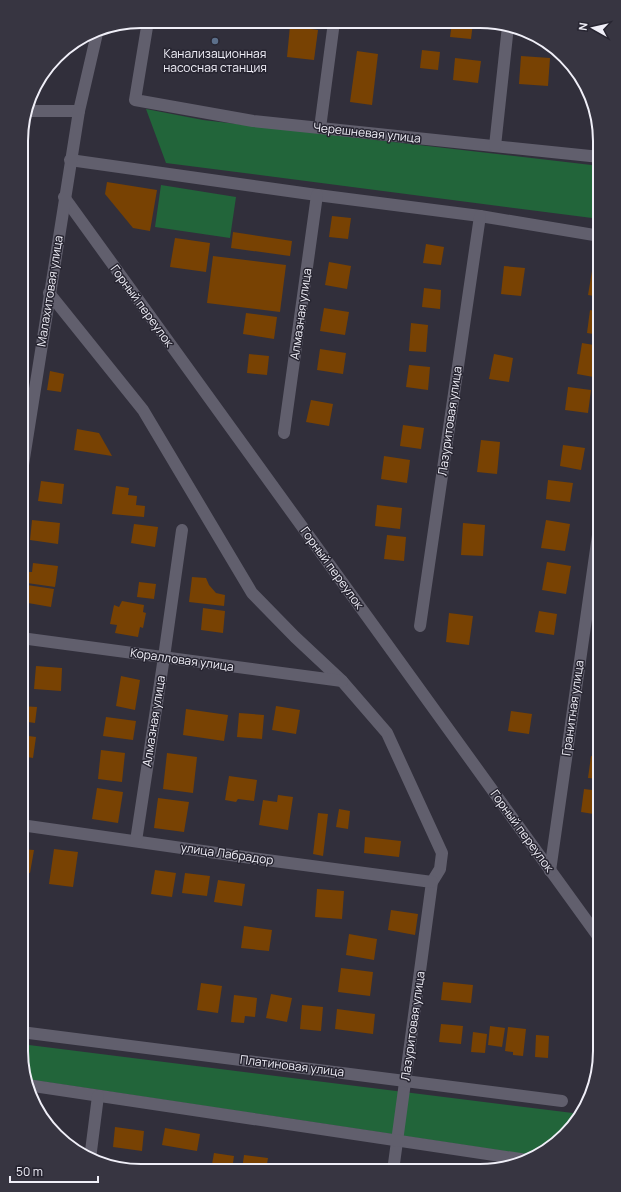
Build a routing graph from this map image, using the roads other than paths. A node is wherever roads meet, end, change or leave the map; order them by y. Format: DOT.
graph roads {
  1 [pos="147,28"];
  2 [pos="333,28"];
  3 [pos="507,32"];
  4 [pos="96,38"];
  5 [pos="32,111"];
  6 [pos="79,111"];
  7 [pos="320,128"];
  8 [pos="495,146"];
  9 [pos="593,156"];
  10 [pos="70,160"];
  11 [pos="317,195"];
  12 [pos="64,197"];
  13 [pos="480,216"];
  14 [pos="593,235"];
  15 [pos="49,293"];
  16 [pos="28,431"];
  17 [pos="284,433"];
  18 [pos="182,530"];
  19 [pos="593,570"];
  20 [pos="420,626"];
  21 [pos="28,639"];
  22 [pos="164,657"];
  23 [pos="342,681"];
  24 [pos="28,826"];
  25 [pos="136,841"];
  26 [pos="550,871"];
  27 [pos="432,882"];
  28 [pos="593,929"];
  29 [pos="28,1033"];
  30 [pos="405,1081"];
  31 [pos="34,1086"];
  32 [pos="98,1096"];
  33 [pos="562,1101"];
  34 [pos="397,1141"];
  35 [pos="91,1152"];
  36 [pos="515,1158"];
  37 [pos="394,1164"];
  1 -- 7 [label="street, Черешневая улица"];
  2 -- 7 [label="street"];
  3 -- 8 [label="street"];
  4 -- 6 [label="street, Малахитовая улица"];
  5 -- 6 [label="street"];
  6 -- 10 [label="street, Малахитовая улица"];
  7 -- 8 [label="street, Черешневая улица"];
  8 -- 9 [label="street, Черешневая улица"];
  10 -- 11 [label="street"];
  10 -- 12 [label="street, Малахитовая улица"];
  11 -- 13 [label="street"];
  11 -- 17 [label="street, Алмазная улица"];
  12 -- 15 [label="street, Малахитовая улица"];
  12 -- 26 [label="street, Горный переулок"];
  13 -- 14 [label="street"];
  13 -- 20 [label="street, Лазуритовая улица"];
  15 -- 16 [label="street, Малахитовая улица"];
  15 -- 23 [label="street, Лазуритовая улица"];
  18 -- 22 [label="street, Алмазная улица"];
  19 -- 26 [label="street, Гранитная улица"];
  21 -- 22 [label="street, Коралловая улица"];
  22 -- 23 [label="street, Коралловая улица"];
  22 -- 25 [label="street, Алмазная улица"];
  23 -- 27 [label="street, Лазуритовая улица"];
  24 -- 25 [label="street, улица Лабрадор"];
  25 -- 27 [label="street, улица Лабрадор"];
  26 -- 28 [label="street, Горный переулок"];
  27 -- 30 [label="street, Лазуритовая улица"];
  29 -- 30 [label="street, Платиновая улица"];
  30 -- 33 [label="street, Платиновая улица"];
  30 -- 34 [label="street, Лазуритовая улица"];
  31 -- 32 [label="street"];
  32 -- 34 [label="street"];
  32 -- 35 [label="street"];
  34 -- 36 [label="street"];
  34 -- 37 [label="street, Лазуритовая улица"];
}
